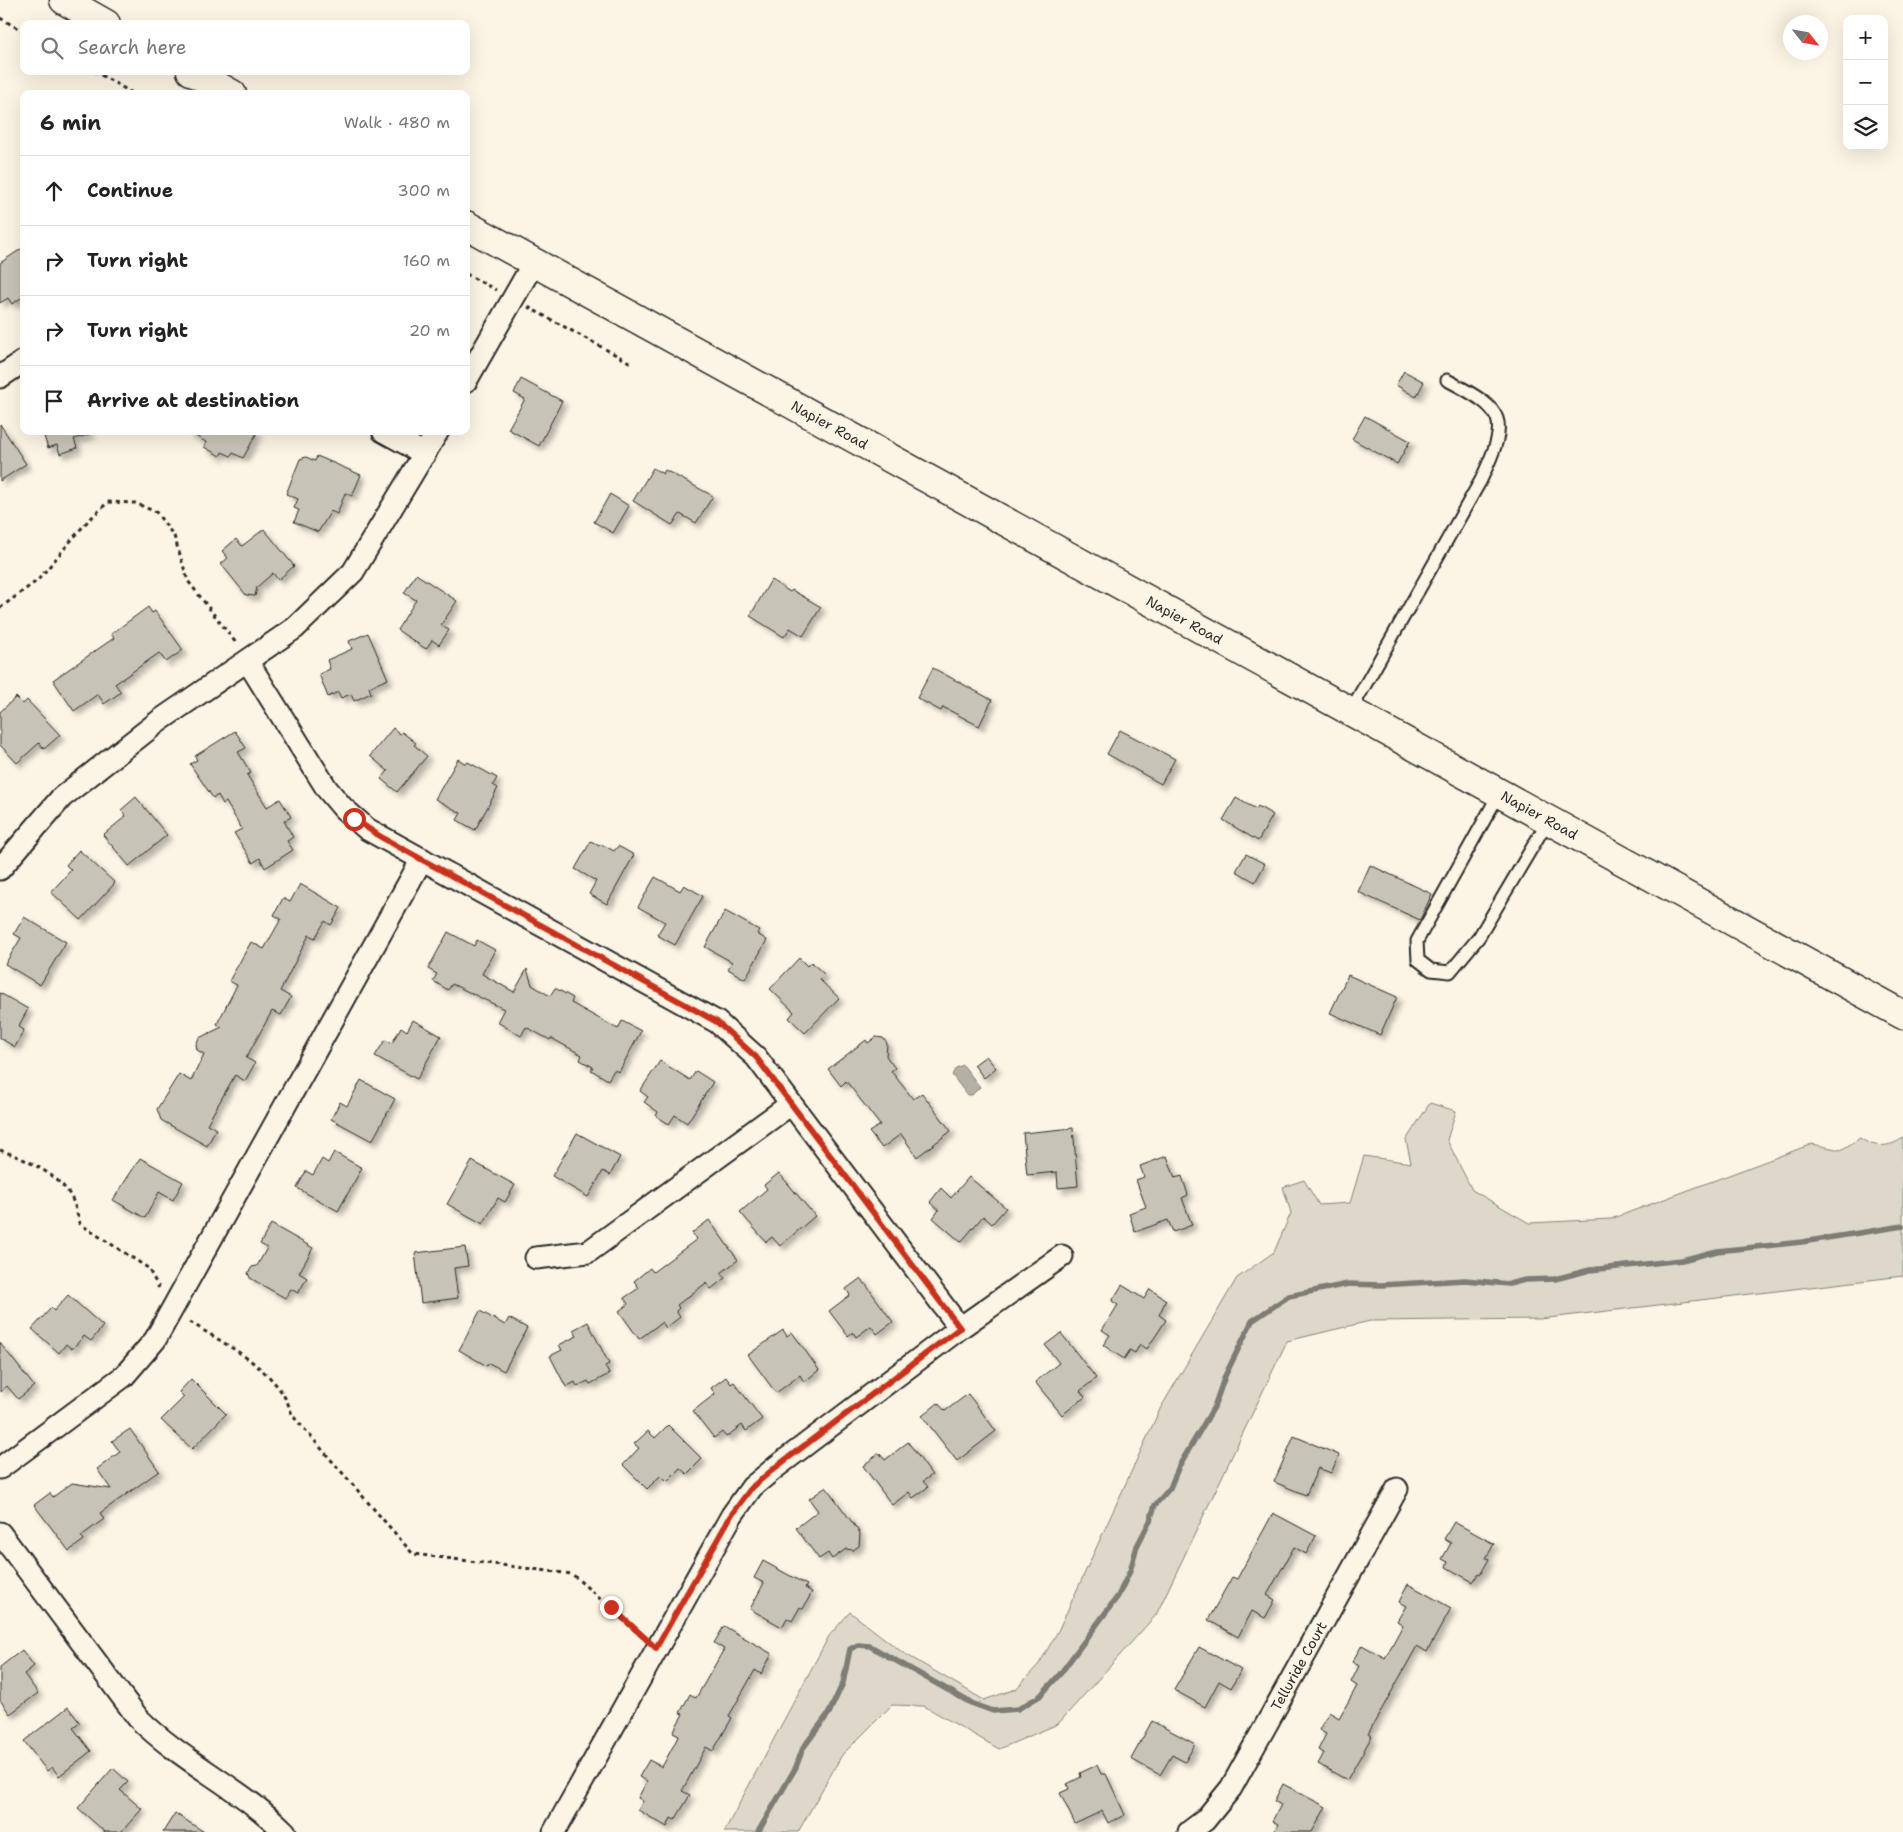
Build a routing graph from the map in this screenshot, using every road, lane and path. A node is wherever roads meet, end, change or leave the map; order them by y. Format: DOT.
graph roads {
  1 [pos="64,0"];
  2 [pos="0,18"];
  3 [pos="99,20"];
  4 [pos="20,30"];
  5 [pos="101,75"];
  6 [pos="199,75"];
  7 [pos="127,90"];
  8 [pos="225,90"];
  9 [pos="470,226"];
  10 [pos="534,262"];
  11 [pos="470,276"];
  12 [pos="513,299"];
  13 [pos="631,363"];
  14 [pos="20,364"];
  15 [pos="470,374"];
  16 [pos="0,377"];
  17 [pos="1447,380"];
  18 [pos="390,435"];
  19 [pos="436,435"];
  20 [pos="425,454"];
  21 [pos="0,608"];
  22 [pos="236,643"];
  23 [pos="248,662"];
  24 [pos="1351,710"];
  25 [pos="1500,792"];
  26 [pos="1549,819"];
  27 [pos="422,859"];
  28 [pos="0,869"];
  29 [pos="1903,1015"];
  30 [pos="790,1104"];
  31 [pos="0,1150"];
  32 [pos="1062,1256"];
  33 [pos="536,1258"];
  34 [pos="159,1288"];
  35 [pos="190,1322"];
  36 [pos="960,1328"];
  37 [pos="0,1468"];
  38 [pos="1396,1489"];
  39 [pos="0,1533"];
  40 [pos="656,1648"];
  41 [pos="285,1832"];
  42 [pos="554,1832"];
  43 [pos="1189,1832"];
  1 -- 3 [label="street"];
  2 -- 4 [label="path"];
  5 -- 7 [label="path"];
  6 -- 8 [label="street"];
  9 -- 10 [label="street, Napier Road"];
  10 -- 12 [label="street"];
  10 -- 24 [label="street, Napier Road"];
  11 -- 12 [label="path"];
  12 -- 13 [label="path"];
  12 -- 15 [label="street"];
  14 -- 16 [label="street"];
  17 -- 24 [label="lane"];
  18 -- 20 [label="street"];
  19 -- 20 [label="street"];
  20 -- 23 [label="street"];
  21 -- 22 [label="path"];
  23 -- 27 [label="street"];
  23 -- 28 [label="street"];
  24 -- 25 [label="street, Napier Road"];
  25 -- 26 [label="street, Napier Road"];
  25 -- 26 [label="lane"];
  26 -- 29 [label="street, Napier Road"];
  27 -- 30 [label="street"];
  27 -- 37 [label="street"];
  30 -- 33 [label="street"];
  30 -- 36 [label="street"];
  31 -- 34 [label="path"];
  32 -- 36 [label="street"];
  35 -- 40 [label="path"];
  36 -- 40 [label="street"];
  38 -- 43 [label="street, Telluride Court"];
  39 -- 41 [label="street"];
  40 -- 42 [label="street"];
}
